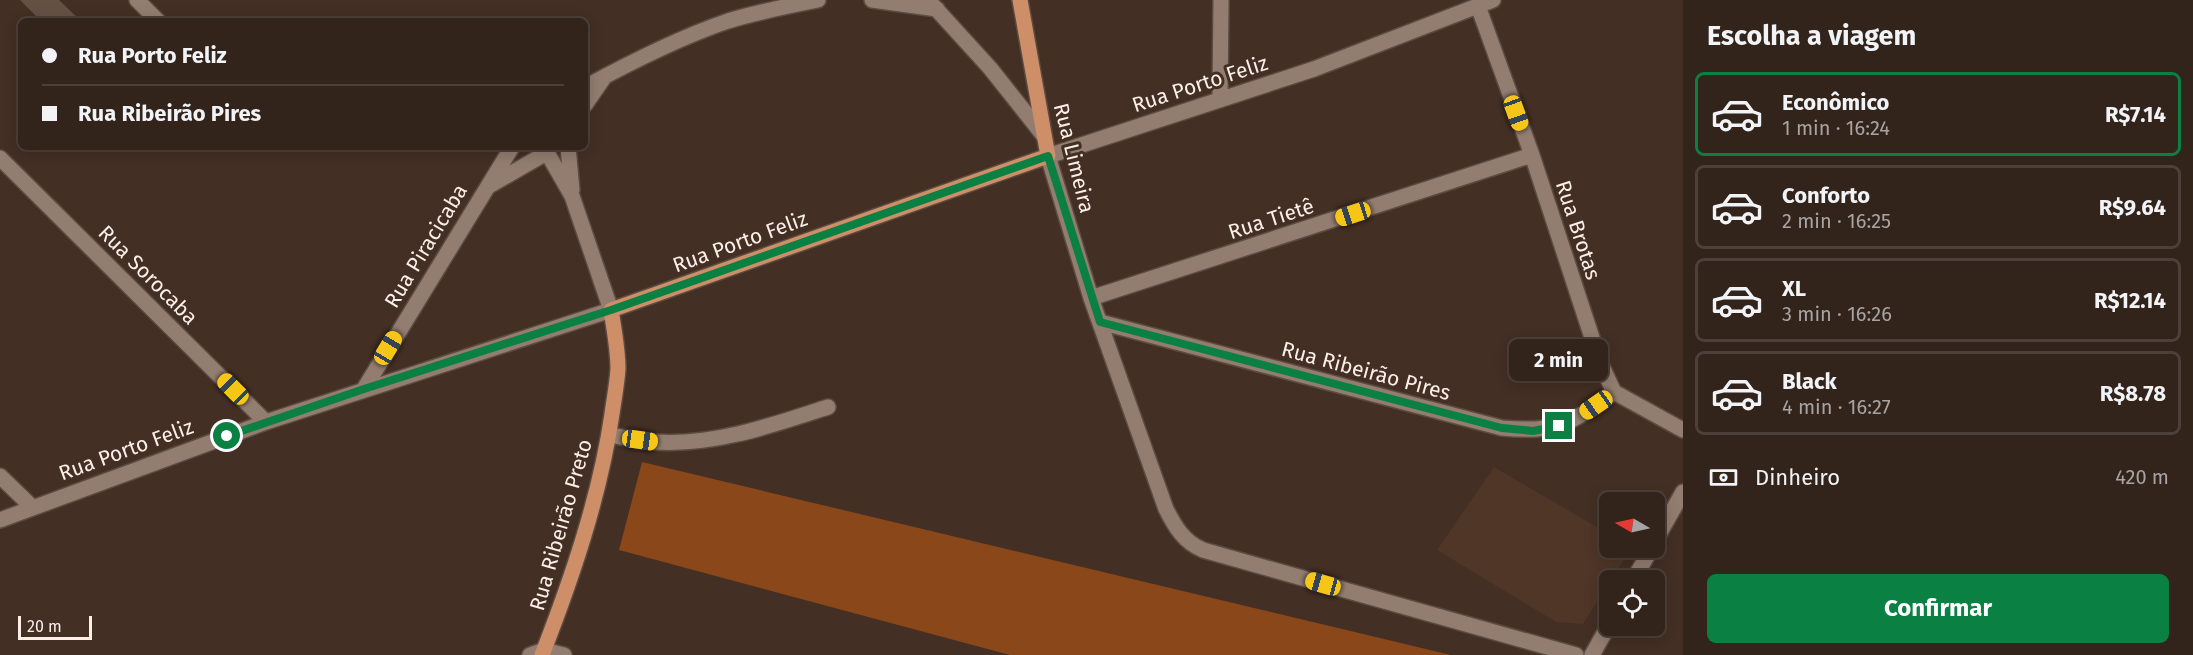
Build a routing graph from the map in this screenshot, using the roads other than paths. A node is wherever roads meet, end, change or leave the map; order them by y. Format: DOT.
graph roads {
  1 [pos="137,0"];
  2 [pos="818,0"];
  3 [pos="823,0"];
  4 [pos="830,0"];
  5 [pos="872,0"];
  6 [pos="1020,0"];
  7 [pos="1221,0"];
  8 [pos="1492,0"];
  9 [pos="772,5"];
  10 [pos="933,5"];
  11 [pos="1478,6"];
  12 [pos="155,18"];
  13 [pos="604,77"];
  14 [pos="588,85"];
  15 [pos="1220,98"];
  16 [pos="588,101"];
  17 [pos="1044,136"];
  18 [pos="510,150"];
  19 [pos="533,150"];
  20 [pos="562,150"];
  21 [pos="566,150"];
  22 [pos="1532,155"];
  23 [pos="545,156"];
  24 [pos="1048,156"];
  25 [pos="0,158"];
  26 [pos="486,187"];
  27 [pos="572,196"];
  28 [pos="1091,298"];
  29 [pos="611,310"];
  30 [pos="1100,322"];
  31 [pos="364,389"];
  32 [pos="1614,392"];
  33 [pos="828,407"];
  34 [pos="266,422"];
  35 [pos="1683,430"];
  36 [pos="609,435"];
  37 [pos="0,476"];
  38 [pos="1683,492"];
  39 [pos="32,507"];
  40 [pos="0,520"];
  41 [pos="1665,524"];
  42 [pos="1603,636"];
  43 [pos="539,653"];
  44 [pos="564,655"];
  45 [pos="1576,655"];
  46 [pos="1592,655"];
  1 -- 12 [label="street"];
  2 -- 9 [label="street"];
  3 -- 4 [label="street"];
  5 -- 10 [label="street"];
  6 -- 17 [label="main road, Rua Limeira"];
  7 -- 15 [label="street"];
  8 -- 11 [label="street, Rua Porto Feliz"];
  9 -- 13 [label="street"];
  10 -- 17 [label="street"];
  11 -- 15 [label="street, Rua Porto Feliz"];
  11 -- 22 [label="street, Rua Brotas"];
  13 -- 14 [label="street"];
  13 -- 16 [label="street"];
  15 -- 24 [label="street, Rua Porto Feliz"];
  17 -- 24 [label="main road, Rua Limeira"];
  18 -- 26 [label="street, Rua Piracicaba"];
  19 -- 23 [label="street"];
  20 -- 23 [label="street, Rua Piracicaba"];
  21 -- 27 [label="street, Rua Ribeirão Preto"];
  22 -- 28 [label="street, Rua Tietê"];
  22 -- 32 [label="street, Rua Brotas"];
  23 -- 26 [label="street, Rua Piracicaba"];
  23 -- 27 [label="street, Rua Ribeirão Preto"];
  24 -- 28 [label="street, Rua Limeira"];
  24 -- 29 [label="main road, Rua Porto Feliz"];
  25 -- 34 [label="street, Rua Sorocaba"];
  26 -- 31 [label="street, Rua Piracicaba"];
  27 -- 29 [label="street, Rua Ribeirão Preto"];
  28 -- 30 [label="street, Rua Limeira"];
  29 -- 31 [label="street, Rua Porto Feliz"];
  29 -- 36 [label="main road, Rua Ribeirão Preto"];
  30 -- 32 [label="street, Rua Ribeirão Pires"];
  30 -- 45 [label="street, Rua Limeira"];
  31 -- 34 [label="street, Rua Porto Feliz"];
  32 -- 35 [label="street"];
  33 -- 36 [label="street"];
  34 -- 39 [label="street, Rua Porto Feliz"];
  36 -- 43 [label="main road, Rua Ribeirão Preto"];
  37 -- 39 [label="street"];
  38 -- 41 [label="street"];
  39 -- 40 [label="street, Rua Porto Feliz"];
  42 -- 46 [label="street"];
  43 -- 44 [label="street"];
}
